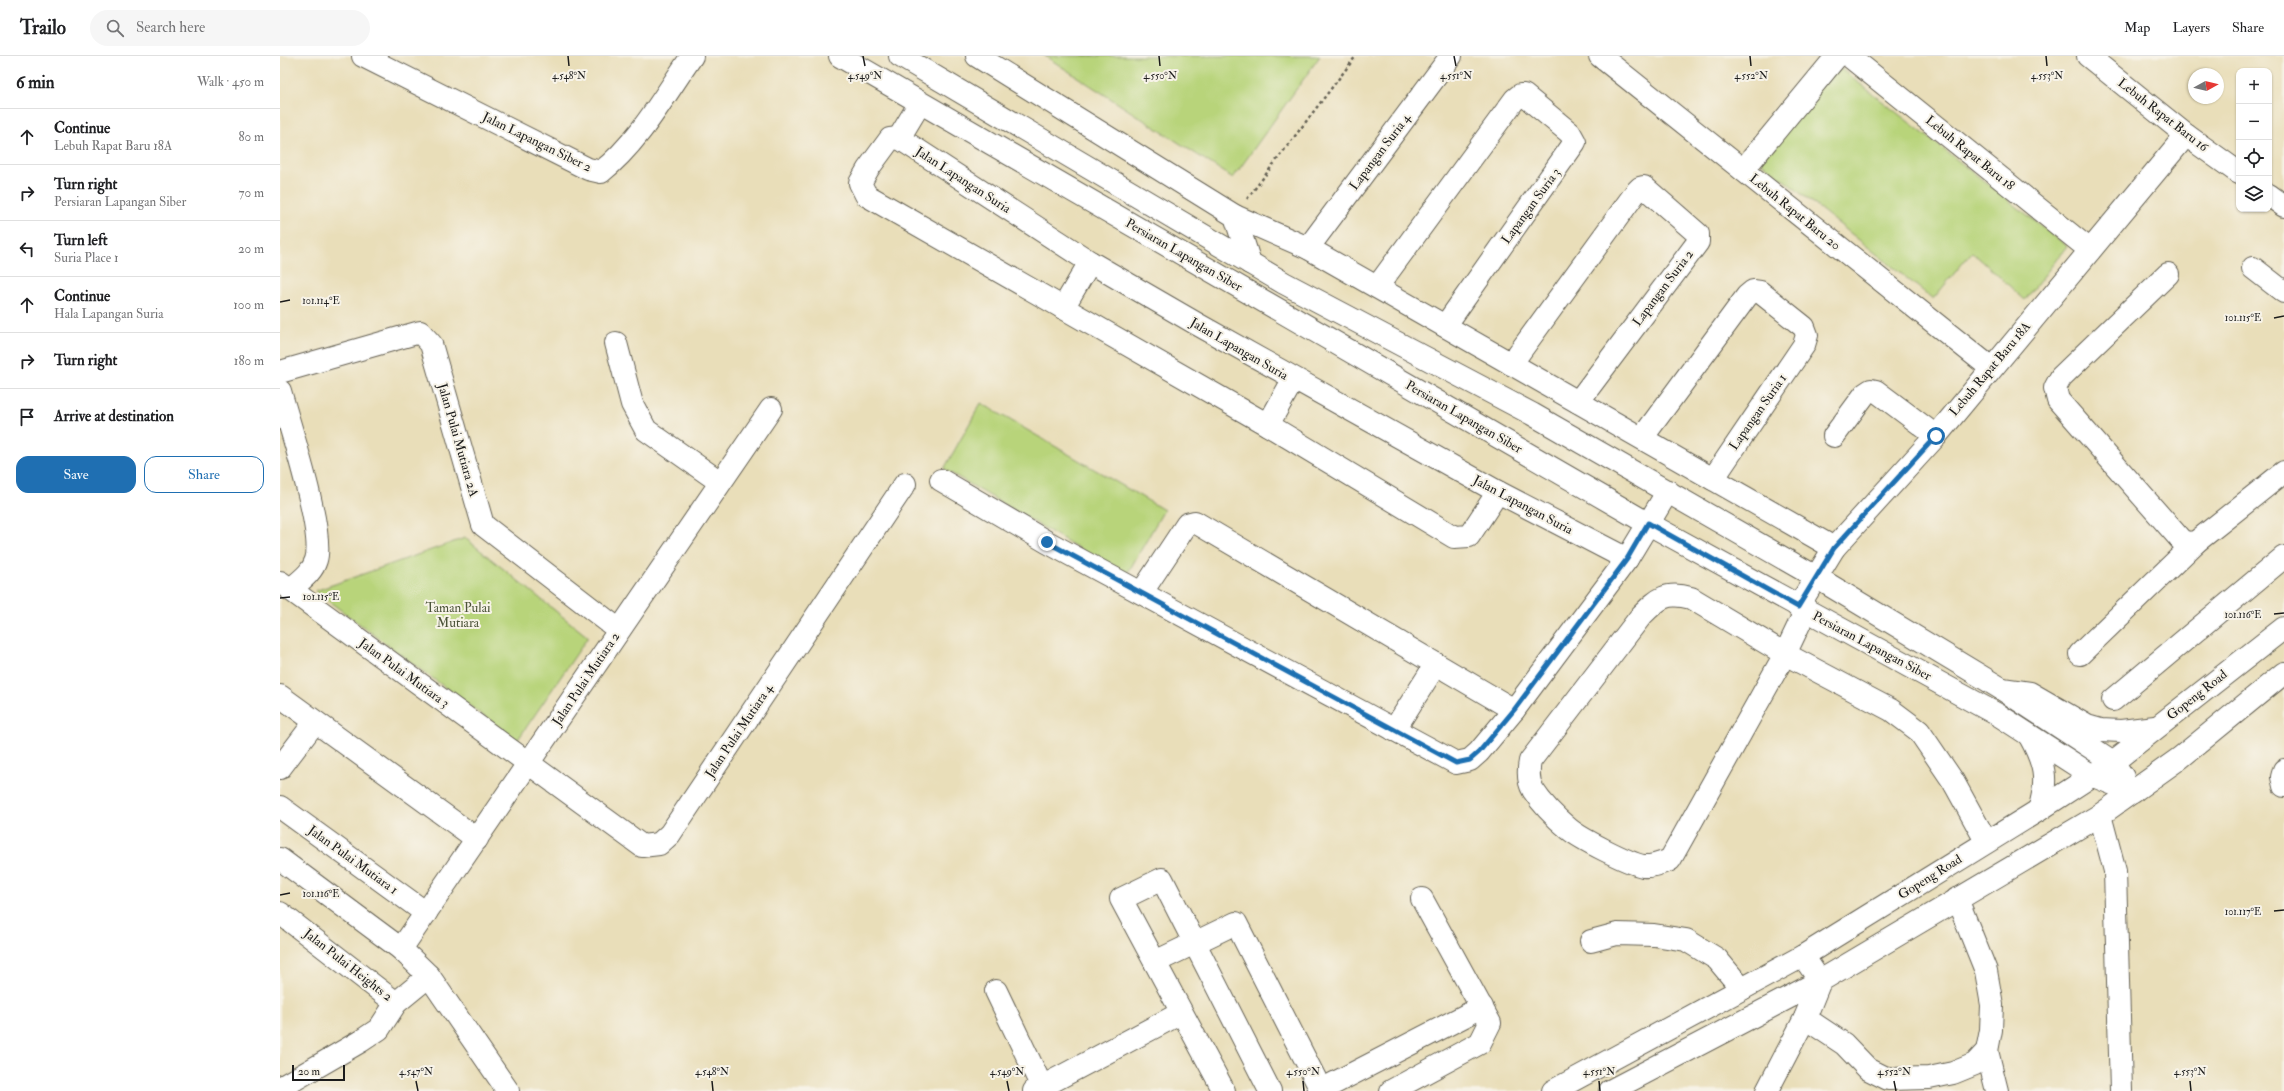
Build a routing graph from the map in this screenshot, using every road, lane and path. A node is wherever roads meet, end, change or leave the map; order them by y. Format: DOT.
graph roads {
  1 [pos="363,56"];
  2 [pos="692,56"];
  3 [pos="840,56"];
  4 [pos="900,56"];
  5 [pos="977,56"];
  6 [pos="1356,56"];
  7 [pos="1452,56"];
  8 [pos="1600,56"];
  9 [pos="1837,56"];
  10 [pos="1849,56"];
  11 [pos="2088,56"];
  12 [pos="387,61"];
  13 [pos="920,103"];
  14 [pos="2186,135"];
  15 [pos="899,138"];
  16 [pos="1743,170"];
  17 [pos="2236,171"];
  18 [pos="2272,197"];
  19 [pos="2284,206"];
  20 [pos="1235,216"];
  21 [pos="1308,248"];
  22 [pos="2090,250"];
  23 [pos="1090,262"];
  24 [pos="1250,263"];
  25 [pos="2253,268"];
  26 [pos="2168,274"];
  27 [pos="1284,284"];
  28 [pos="1377,287"];
  29 [pos="2284,292"];
  30 [pos="1062,308"];
  31 [pos="1274,308"];
  32 [pos="1445,326"];
  33 [pos="616,343"];
  34 [pos="1511,364"];
  35 [pos="1991,368"];
  36 [pos="280,372"];
  37 [pos="1293,380"];
  38 [pos="280,391"];
  39 [pos="1578,402"];
  40 [pos="770,409"];
  41 [pos="1268,426"];
  42 [pos="1834,436"];
  43 [pos="1936,436"];
  44 [pos="1642,438"];
  45 [pos="2284,472"];
  46 [pos="1712,479"];
  47 [pos="941,480"];
  48 [pos="720,482"];
  49 [pos="905,484"];
  50 [pos="1668,491"];
  51 [pos="1498,492"];
  52 [pos="1648,523"];
  53 [pos="2196,542"];
  54 [pos="1834,548"];
  55 [pos="2284,558"];
  56 [pos="1627,559"];
  57 [pos="1816,577"];
  58 [pos="286,586"];
  59 [pos="1142,592"];
  60 [pos="1802,608"];
  61 [pos="2284,628"];
  62 [pos="620,630"];
  63 [pos="1785,654"];
  64 [pos="2080,654"];
  65 [pos="1436,664"];
  66 [pos="2284,673"];
  67 [pos="2002,689"];
  68 [pos="280,696"];
  69 [pos="2113,700"];
  70 [pos="1514,710"];
  71 [pos="315,722"];
  72 [pos="2155,727"];
  73 [pos="1394,730"];
  74 [pos="2029,735"];
  75 [pos="2113,762"];
  76 [pos="528,764"];
  77 [pos="280,768"];
  78 [pos="2284,770"];
  79 [pos="2091,775"];
  80 [pos="2284,786"];
  81 [pos="2133,792"];
  82 [pos="280,807"];
  83 [pos="2039,810"];
  84 [pos="2100,815"];
  85 [pos="477,839"];
  86 [pos="1986,841"];
  87 [pos="280,859"];
  88 [pos="1422,899"];
  89 [pos="1957,899"];
  90 [pos="280,913"];
  91 [pos="426,913"];
  92 [pos="1591,941"];
  93 [pos="1194,943"];
  94 [pos="401,950"];
  95 [pos="1803,956"];
  96 [pos="1155,962"];
  97 [pos="429,976"];
  98 [pos="1820,981"];
  99 [pos="1742,989"];
  100 [pos="996,991"];
  101 [pos="396,1003"];
  102 [pos="1482,1007"];
  103 [pos="1181,1013"];
  104 [pos="1805,1018"];
  105 [pos="1987,1051"];
  106 [pos="1889,1085"];
  107 [pos="280,1088"];
  108 [pos="1038,1089"];
  109 [pos="1222,1090"];
  110 [pos="508,1091"];
  111 [pos="1270,1091"];
  112 [pos="1320,1091"];
  113 [pos="1391,1091"];
  114 [pos="1553,1091"];
  115 [pos="1610,1091"];
  116 [pos="1767,1091"];
  117 [pos="1997,1091"];
  118 [pos="2120,1091"];
  1 -- 12 [label="main road, Jalan Lapangan Siber 2"];
  2 -- 12 [label="main road, Jalan Lapangan Siber 2"];
  3 -- 13 [label="main road, Persiaran Lapangan Siber"];
  4 -- 24 [label="main road, Persiaran Lapangan Siber"];
  5 -- 20 [label="main road"];
  6 -- 20 [label="path"];
  7 -- 21 [label="main road, Lapangan Suria 4"];
  8 -- 16 [label="main road, Lebuh Rapat Baru 20"];
  9 -- 16 [label="main road"];
  10 -- 22 [label="main road, Lebuh Rapat Baru 18"];
  11 -- 14 [label="main road, Lebuh Rapat Baru 16"];
  13 -- 15 [label="main road"];
  13 -- 31 [label="main road, Persiaran Lapangan Siber"];
  14 -- 17 [label="main road, Lebuh Rapat Baru 16"];
  14 -- 22 [label="main road, Lebuh Rapat Baru 18A"];
  15 -- 23 [label="main road, Jalan Lapangan Suria"];
  15 -- 30 [label="main road"];
  16 -- 35 [label="main road, Lebuh Rapat Baru 20"];
  18 -- 19 [label="main road"];
  20 -- 21 [label="main road"];
  20 -- 24 [label="main road"];
  21 -- 28 [label="main road"];
  22 -- 35 [label="main road, Lebuh Rapat Baru 18A"];
  23 -- 30 [label="main road"];
  23 -- 37 [label="main road, Jalan Lapangan Suria"];
  24 -- 27 [label="main road, Persiaran Lapangan Siber"];
  25 -- 29 [label="main road"];
  26 -- 53 [label="main road"];
  27 -- 31 [label="main road"];
  27 -- 50 [label="main road, Persiaran Lapangan Siber"];
  28 -- 32 [label="main road"];
  28 -- 32 [label="main road, Lapangan Suria 3"];
  30 -- 41 [label="main road"];
  31 -- 52 [label="main road, Persiaran Lapangan Siber"];
  32 -- 34 [label="main road"];
  33 -- 48 [label="main road"];
  34 -- 39 [label="main road"];
  34 -- 39 [label="main road, Lapangan Suria 2"];
  35 -- 43 [label="main road, Lebuh Rapat Baru 18A"];
  36 -- 62 [label="main road, Jalan Pulai Mutiara 2A"];
  37 -- 41 [label="main road"];
  37 -- 51 [label="main road, Jalan Lapangan Suria"];
  38 -- 58 [label="main road"];
  39 -- 44 [label="main road"];
  40 -- 48 [label="main road, Jalan Pulai Mutiara 2"];
  41 -- 51 [label="main road"];
  42 -- 43 [label="main road"];
  43 -- 54 [label="main road, Lebuh Rapat Baru 18A"];
  44 -- 46 [label="main road"];
  44 -- 46 [label="main road, Lapangan Suria 1"];
  45 -- 53 [label="main road"];
  46 -- 54 [label="main road"];
  47 -- 59 [label="main road"];
  48 -- 62 [label="main road, Jalan Pulai Mutiara 2"];
  49 -- 76 [label="main road, Jalan Pulai Mutiara 4"];
  50 -- 52 [label="main road"];
  50 -- 57 [label="main road, Persiaran Lapangan Siber"];
  51 -- 56 [label="main road, Jalan Lapangan Suria"];
  52 -- 56 [label="main road"];
  52 -- 60 [label="main road, Persiaran Lapangan Siber"];
  53 -- 64 [label="main road"];
  54 -- 57 [label="main road, Lebuh Rapat Baru 18A"];
  55 -- 69 [label="main road"];
  56 -- 70 [label="main road"];
  57 -- 60 [label="main road, Lebuh Rapat Baru 18A"];
  57 -- 67 [label="main road, Persiaran Lapangan Siber"];
  58 -- 76 [label="main road, Jalan Pulai Mutiara 3"];
  59 -- 65 [label="main road"];
  59 -- 73 [label="main road"];
  60 -- 63 [label="main road, Lebuh Rapat Baru 18A"];
  60 -- 74 [label="main road, Persiaran Lapangan Siber"];
  61 -- 72 [label="main road, Gopeng Road"];
  62 -- 76 [label="main road, Jalan Pulai Mutiara 2"];
  63 -- 63 [label="main road, Lebuh Rapat Baru 18A"];
  63 -- 86 [label="main road"];
  65 -- 70 [label="main road"];
  65 -- 73 [label="main road"];
  66 -- 81 [label="main road"];
  67 -- 72 [label="main road"];
  67 -- 75 [label="main road, Persiaran Lapangan Siber"];
  68 -- 71 [label="main road"];
  70 -- 73 [label="main road"];
  71 -- 77 [label="main road"];
  71 -- 85 [label="main road"];
  72 -- 75 [label="main road, Gopeng Road"];
  74 -- 79 [label="main road, Persiaran Lapangan Siber"];
  74 -- 83 [label="main road"];
  75 -- 79 [label="main road, Gopeng Road"];
  75 -- 81 [label="main road"];
  76 -- 85 [label="main road, Jalan Pulai Mutiara 2"];
  78 -- 80 [label="main road"];
  79 -- 81 [label="main road, Persiaran Lapangan Siber"];
  79 -- 83 [label="main road, Gopeng Road"];
  81 -- 84 [label="main road"];
  82 -- 91 [label="main road, Jalan Pulai Mutiara 1"];
  83 -- 86 [label="main road, Gopeng Road"];
  84 -- 89 [label="main road"];
  84 -- 118 [label="main road"];
  85 -- 91 [label="main road, Jalan Pulai Mutiara 2"];
  86 -- 95 [label="main road, Gopeng Road"];
  87 -- 94 [label="main road"];
  88 -- 102 [label="main road"];
  89 -- 98 [label="main road"];
  89 -- 105 [label="main road"];
  90 -- 101 [label="main road, Jalan Pulai Heights 2"];
  91 -- 94 [label="main road, Jalan Pulai Mutiara 2"];
  92 -- 99 [label="main road"];
  93 -- 96 [label="main road"];
  93 -- 96 [label="main road"];
  93 -- 111 [label="main road"];
  93 -- 112 [label="main road"];
  94 -- 97 [label="main road"];
  95 -- 98 [label="main road"];
  95 -- 99 [label="main road, Gopeng Road"];
  96 -- 103 [label="main road"];
  97 -- 101 [label="main road"];
  97 -- 110 [label="main road"];
  98 -- 104 [label="main road"];
  98 -- 115 [label="main road"];
  99 -- 114 [label="main road, Gopeng Road"];
  100 -- 108 [label="main road"];
  101 -- 107 [label="main road"];
  102 -- 112 [label="main road"];
  102 -- 113 [label="main road"];
  103 -- 108 [label="main road"];
  103 -- 109 [label="main road"];
  104 -- 106 [label="main road"];
  104 -- 116 [label="main road"];
  105 -- 106 [label="main road"];
  105 -- 117 [label="main road"];
}
